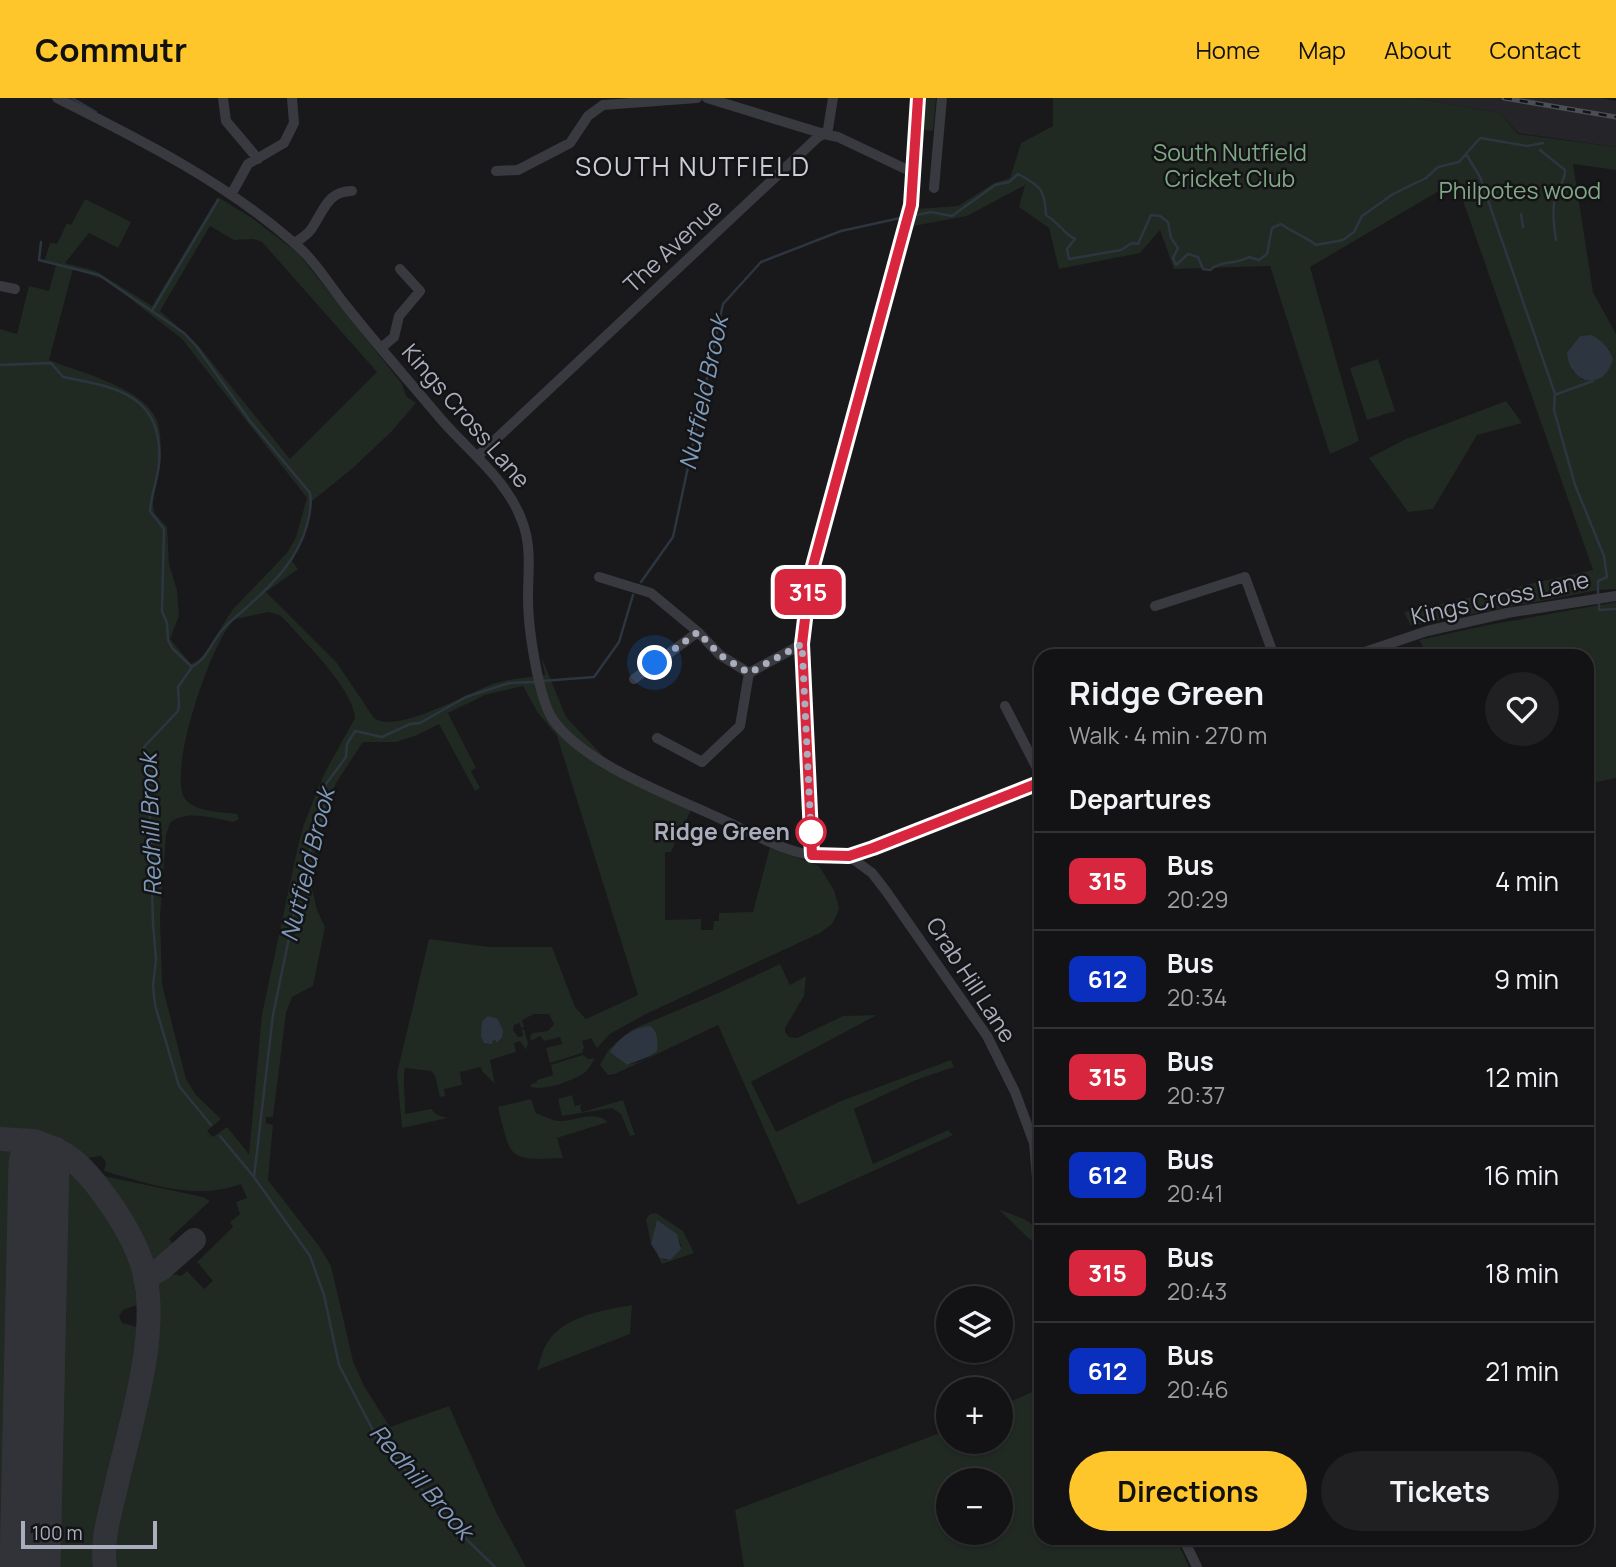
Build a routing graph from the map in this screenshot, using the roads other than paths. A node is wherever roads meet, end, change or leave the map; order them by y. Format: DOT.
graph roads {
  1 [pos="57,98"];
  2 [pos="223,98"];
  3 [pos="292,98"];
  4 [pos="707,98"];
  5 [pos="833,98"];
  6 [pos="918,98"];
  7 [pos="942,98"];
  8 [pos="688,99"];
  9 [pos="824,134"];
  10 [pos="917,135"];
  11 [pos="938,142"];
  12 [pos="258,159"];
  13 [pos="496,171"];
  14 [pos="914,173"];
  15 [pos="934,188"];
  16 [pos="352,191"];
  17 [pos="232,193"];
  18 [pos="295,243"];
  19 [pos="400,269"];
  20 [pos="0,286"];
  21 [pos="15,289"];
  22 [pos="381,348"];
  23 [pos="478,456"];
  24 [pos="599,577"];
  25 [pos="1616,596"];
  26 [pos="1155,606"];
  27 [pos="698,632"];
  28 [pos="802,644"];
  29 [pos="1271,649"];
  30 [pos="1374,649"];
  31 [pos="749,673"];
  32 [pos="634,679"];
  33 [pos="1005,706"];
  34 [pos="657,738"];
  35 [pos="1034,762"];
  36 [pos="1034,785"];
  37 [pos="873,848"];
  38 [pos="812,855"];
  39 [pos="849,856"];
  40 [pos="872,873"];
  41 [pos="1034,1143"];
  42 [pos="1187,1545"];
  43 [pos="1198,1567"];
  1 -- 17 [label="street, Kings Cross Lane"];
  2 -- 12 [label="street"];
  3 -- 12 [label="street"];
  4 -- 9 [label="street"];
  5 -- 9 [label="street"];
  6 -- 10 [label="street"];
  7 -- 11 [label="street"];
  8 -- 13 [label="street"];
  9 -- 14 [label="street"];
  9 -- 23 [label="street, The Avenue"];
  10 -- 11 [label="street"];
  10 -- 14 [label="street"];
  11 -- 15 [label="street"];
  12 -- 17 [label="street"];
  14 -- 28 [label="street"];
  16 -- 18 [label="street"];
  17 -- 18 [label="street, Kings Cross Lane"];
  18 -- 22 [label="street, Kings Cross Lane"];
  19 -- 22 [label="street"];
  20 -- 21 [label="street"];
  22 -- 23 [label="street, Kings Cross Lane"];
  23 -- 38 [label="street, Kings Cross Lane"];
  24 -- 27 [label="street"];
  25 -- 30 [label="street, Kings Cross Lane"];
  26 -- 29 [label="street"];
  27 -- 31 [label="street"];
  27 -- 32 [label="street"];
  28 -- 31 [label="street"];
  28 -- 38 [label="street"];
  31 -- 34 [label="street"];
  33 -- 35 [label="street"];
  36 -- 37 [label="street, Kings Cross Lane"];
  37 -- 39 [label="street, Kings Cross Lane"];
  37 -- 40 [label="street"];
  38 -- 39 [label="street, Kings Cross Lane"];
  39 -- 40 [label="street, Crab Hill Lane"];
  40 -- 41 [label="street, Crab Hill Lane"];
  42 -- 43 [label="street"];
}
